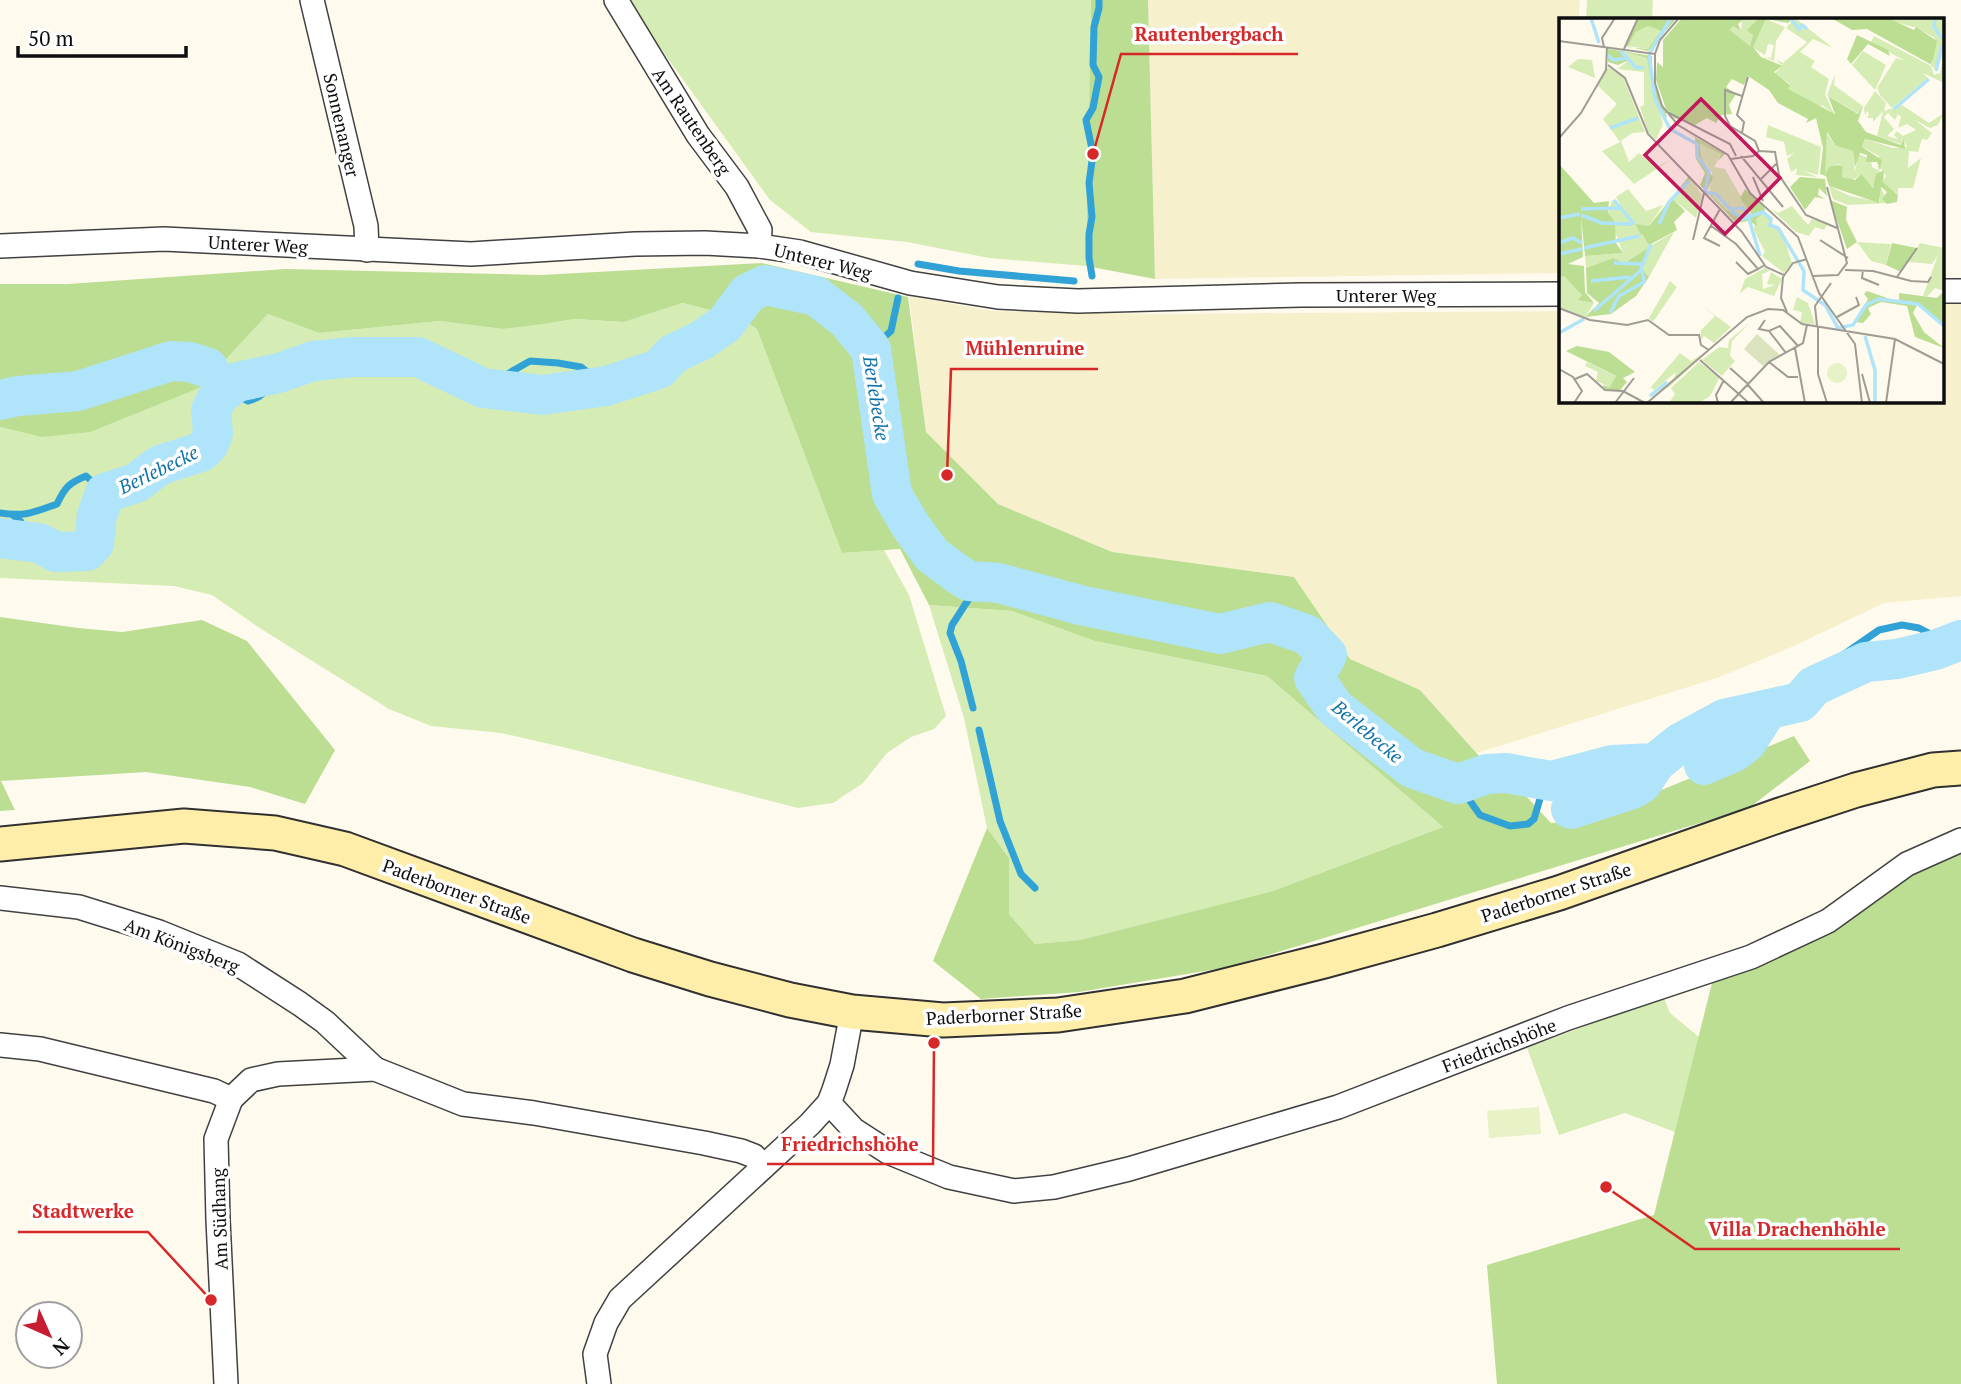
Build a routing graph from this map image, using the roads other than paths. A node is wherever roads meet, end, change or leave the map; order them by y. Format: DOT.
graph roads {
  1 [pos="312,0"];
  2 [pos="615,0"];
  3 [pos="0,246"];
  4 [pos="760,246"];
  5 [pos="367,250"];
  6 [pos="1559,295"];
  7 [pos="1961,768"];
  8 [pos="1961,840"];
  9 [pos="0,844"];
  10 [pos="0,898"];
  11 [pos="852,1012"];
  12 [pos="0,1045"];
  13 [pos="375,1069"];
  14 [pos="231,1099"];
  15 [pos="828,1103"];
  16 [pos="763,1167"];
  17 [pos="226,1384"];
  18 [pos="599,1384"];
  1 -- 5 [label="street, Sonnenanger"];
  2 -- 4 [label="street, Am Rautenberg"];
  3 -- 5 [label="street, Unterer Weg"];
  4 -- 5 [label="street, Unterer Weg"];
  4 -- 6 [label="street, Unterer Weg"];
  7 -- 11 [label="main road, Paderborner Straße"];
  8 -- 15 [label="street, Friedrichshöhe"];
  9 -- 11 [label="main road, Paderborner Straße"];
  10 -- 13 [label="street, Am Königsberg"];
  11 -- 15 [label="street"];
  12 -- 14 [label="street"];
  13 -- 14 [label="street, Am Königsberg"];
  13 -- 16 [label="street, Am Königsberg"];
  14 -- 17 [label="street, Am Südhang"];
  15 -- 16 [label="street"];
  16 -- 18 [label="street"];
}
